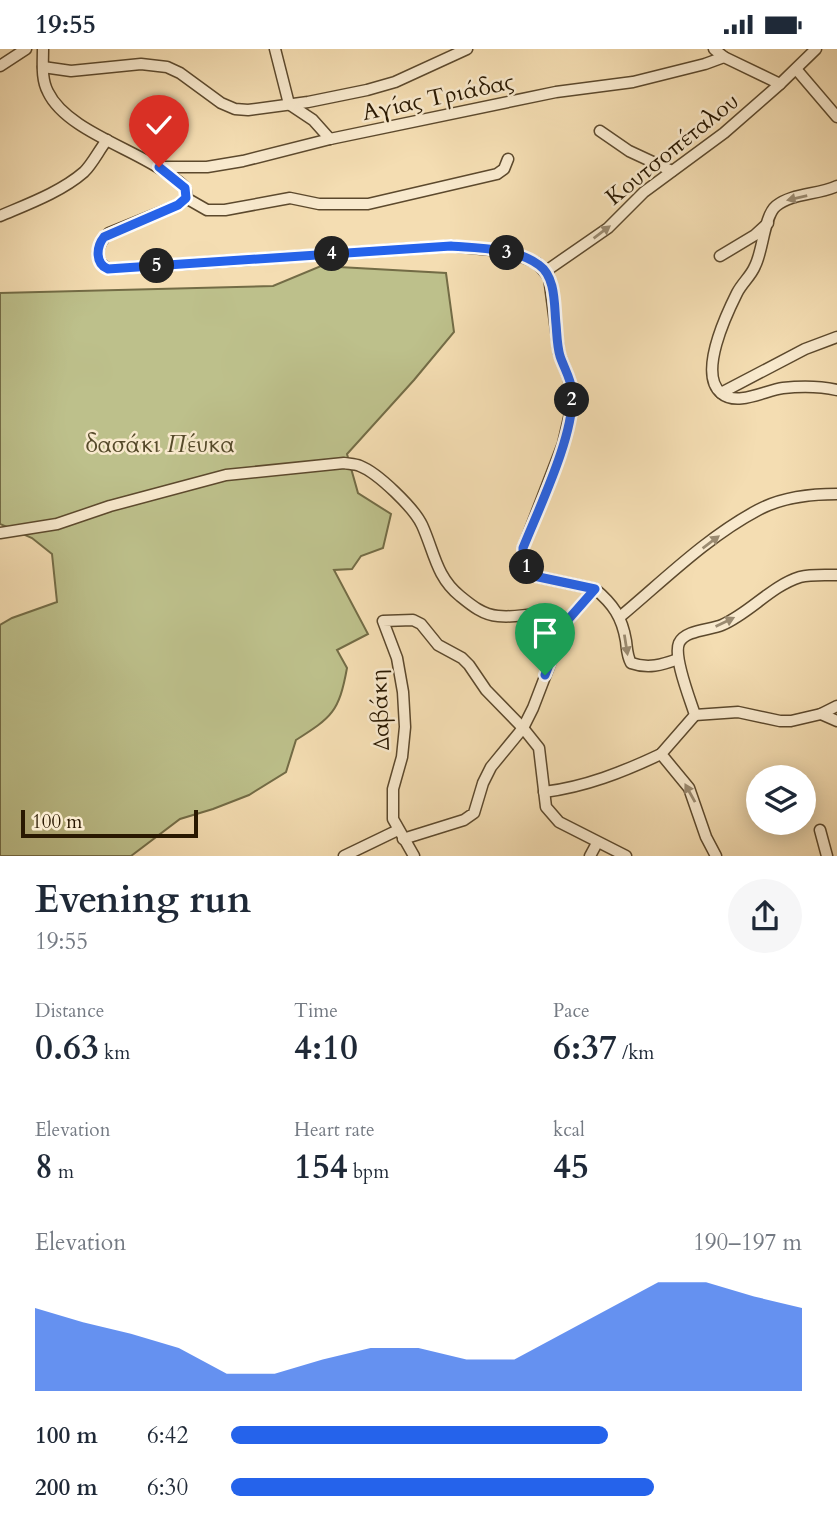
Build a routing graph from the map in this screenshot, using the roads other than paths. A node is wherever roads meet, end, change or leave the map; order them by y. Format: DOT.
graph roads {
  1 [pos="26,49"];
  2 [pos="43,49"];
  3 [pos="275,49"];
  4 [pos="467,49"];
  5 [pos="715,49"];
  6 [pos="816,49"];
  7 [pos="724,57"];
  8 [pos="0,66"];
  9 [pos="43,68"];
  10 [pos="796,69"];
  11 [pos="780,84"];
  12 [pos="289,104"];
  13 [pos="837,117"];
  14 [pos="600,131"];
  15 [pos="331,139"];
  16 [pos="107,140"];
  17 [pos="508,159"];
  18 [pos="159,167"];
  19 [pos="672,171"];
  20 [pos="837,186"];
  21 [pos="186,198"];
  22 [pos="0,216"];
  23 [pos="768,223"];
  24 [pos="720,256"];
  25 [pos="546,271"];
  26 [pos="837,337"];
  27 [pos="837,390"];
  28 [pos="720,393"];
  29 [pos="837,494"];
  30 [pos="0,533"];
  31 [pos="837,575"];
  32 [pos="595,589"];
  33 [pos="621,616"];
  34 [pos="566,622"];
  35 [pos="678,659"];
  36 [pos="837,706"];
  37 [pos="821,713"];
  38 [pos="695,715"];
  39 [pos="837,721"];
  40 [pos="523,728"];
  41 [pos="661,754"];
  42 [pos="544,792"];
  43 [pos="820,830"];
  44 [pos="400,834"];
  45 [pos="597,843"];
  46 [pos="344,856"];
  47 [pos="414,856"];
  48 [pos="590,856"];
  49 [pos="626,856"];
  50 [pos="716,856"];
  51 [pos="827,856"];
  1 -- 8 [label="street"];
  2 -- 9 [label="street"];
  3 -- 12 [label="street"];
  4 -- 12 [label="street"];
  5 -- 7 [label="street"];
  6 -- 10 [label="street, Κουτσοπέταλου"];
  7 -- 11 [label="street"];
  7 -- 15 [label="street, Αγίας Τριάδας"];
  9 -- 12 [label="street"];
  9 -- 16 [label="street"];
  10 -- 11 [label="street, Κουτσοπέταλου"];
  10 -- 13 [label="street"];
  11 -- 19 [label="street, Κουτσοπέταλου"];
  12 -- 15 [label="street"];
  14 -- 19 [label="street"];
  15 -- 18 [label="street, Αγίας Τριάδας"];
  16 -- 18 [label="street"];
  16 -- 22 [label="street"];
  17 -- 21 [label="street"];
  18 -- 21 [label="street"];
  25 -- 19 [label="street, Κουτσοπέταλου, one-way"];
  20 -- 23 [label="street, one-way"];
  21 -- 25 [label="street"];
  23 -- 24 [label="street"];
  23 -- 28 [label="street"];
  25 -- 32 [label="street"];
  26 -- 28 [label="street"];
  27 -- 28 [label="street"];
  33 -- 29 [label="street, one-way"];
  30 -- 34 [label="street"];
  35 -- 31 [label="street, one-way"];
  32 -- 33 [label="street"];
  32 -- 34 [label="street"];
  33 -- 35 [label="street, one-way"];
  34 -- 40 [label="street"];
  35 -- 38 [label="street"];
  36 -- 37 [label="street"];
  37 -- 38 [label="street"];
  37 -- 39 [label="street"];
  38 -- 41 [label="street"];
  40 -- 42 [label="street"];
  40 -- 44 [label="street"];
  40 -- 44 [label="street, Δαβάκη"];
  41 -- 42 [label="street"];
  50 -- 41 [label="street, one-way"];
  42 -- 45 [label="street"];
  43 -- 51 [label="street"];
  44 -- 46 [label="street"];
  44 -- 47 [label="street"];
  45 -- 48 [label="street"];
  45 -- 49 [label="street"];
}
